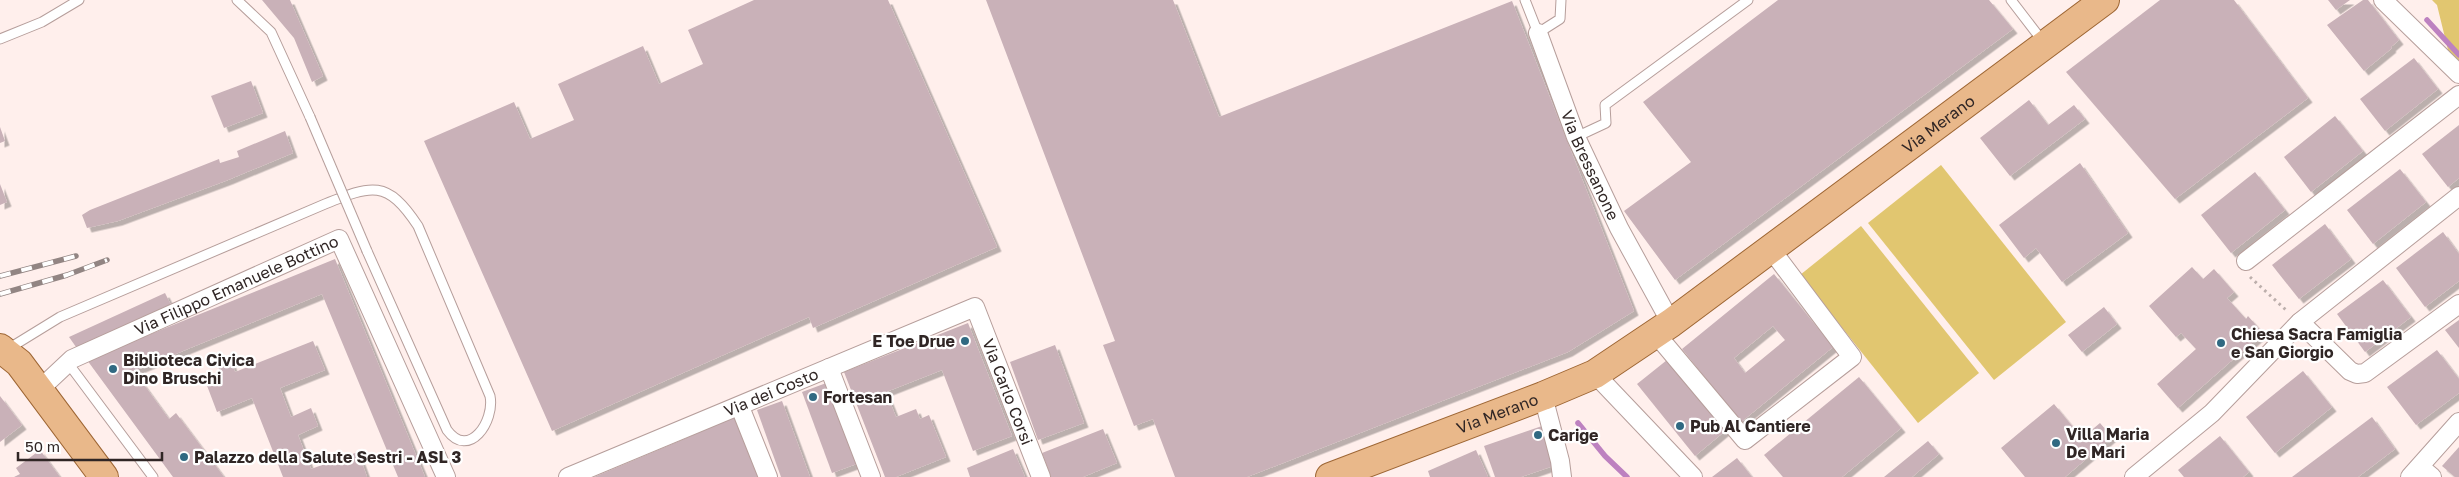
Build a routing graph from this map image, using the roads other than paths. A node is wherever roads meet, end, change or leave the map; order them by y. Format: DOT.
graph roads {
  1 [pos="79,0"];
  2 [pos="237,0"];
  3 [pos="1525,0"];
  4 [pos="1561,0"];
  5 [pos="1748,0"];
  6 [pos="2011,0"];
  7 [pos="2105,0"];
  8 [pos="2383,0"];
  9 [pos="1538,33"];
  10 [pos="0,39"];
  11 [pos="2045,45"];
  12 [pos="2459,74"];
  13 [pos="2459,95"];
  14 [pos="1576,136"];
  15 [pos="2459,196"];
  16 [pos="1770,248"];
  17 [pos="2246,261"];
  18 [pos="2459,304"];
  19 [pos="975,307"];
  20 [pos="2300,322"];
  21 [pos="1664,328"];
  22 [pos="3,349"];
  23 [pos="68,363"];
  24 [pos="828,368"];
  25 [pos="1596,374"];
  26 [pos="40,389"];
  27 [pos="1544,396"];
  28 [pos="740,406"];
  29 [pos="2459,422"];
  30 [pos="1361,471"];
  31 [pos="2421,474"];
  32 [pos="104,477"];
  33 [pos="153,477"];
  34 [pos="446,477"];
  35 [pos="568,477"];
  36 [pos="768,477"];
  37 [pos="871,477"];
  38 [pos="1041,477"];
  39 [pos="1330,477"];
  40 [pos="1562,477"];
  41 [pos="1693,477"];
  42 [pos="2134,477"];
  1 -- 10 [label="lane"];
  2 -- 22 [label="lane, bridge"];
  3 -- 9 [label="lane, Via Bressanone"];
  4 -- 9 [label="lane"];
  5 -- 14 [label="lane"];
  6 -- 11 [label="lane"];
  7 -- 11 [label="main road, Via Merano"];
  8 -- 12 [label="street"];
  9 -- 14 [label="street, Via Bressanone"];
  11 -- 16 [label="main road, Via Merano"];
  13 -- 17 [label="street"];
  14 -- 21 [label="street, Via Bressanone"];
  15 -- 20 [label="street"];
  16 -- 21 [label="main road, Via Merano"];
  16 -- 21 [label="street"];
  18 -- 20 [label="street"];
  19 -- 24 [label="street, Via dei Costo"];
  19 -- 38 [label="street, Via Carlo Corsi"];
  20 -- 42 [label="street"];
  21 -- 25 [label="main road, Via Merano"];
  22 -- 26 [label="main road"];
  23 -- 26 [label="street, Via Filippo Emanuele Bottino"];
  23 -- 33 [label="lane"];
  23 -- 34 [label="street, Via Filippo Emanuele Bottino"];
  24 -- 28 [label="street, Via dei Costo"];
  24 -- 37 [label="street"];
  25 -- 27 [label="main road, Via Merano"];
  25 -- 41 [label="street"];
  26 -- 32 [label="main road"];
  27 -- 30 [label="main road, Via Merano"];
  27 -- 40 [label="street"];
  28 -- 35 [label="street, Via dei Costo"];
  28 -- 36 [label="street"];
  29 -- 31 [label="street"];
  30 -- 39 [label="main road, Via Merano"];
}
